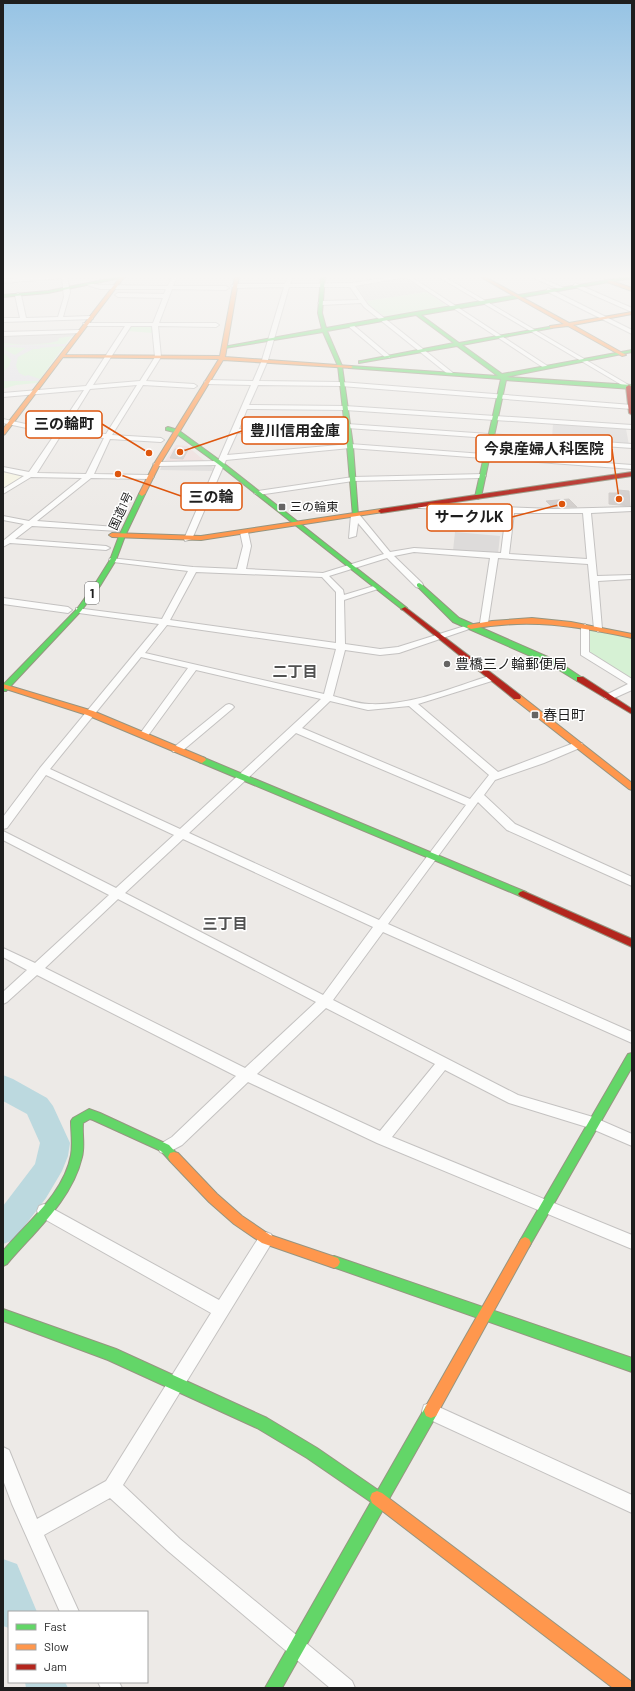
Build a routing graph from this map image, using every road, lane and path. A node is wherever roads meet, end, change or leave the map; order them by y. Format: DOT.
graph roads {
  1 [pos="223,355"];
  2 [pos="266,355"];
  3 [pos="335,355"];
  4 [pos="386,355"];
  5 [pos="398,355"];
  6 [pos="428,355"];
  7 [pos="473,355"];
  8 [pos="528,355"];
  9 [pos="576,355"];
  10 [pos="610,355"];
  11 [pos="623,355"];
  12 [pos="61,356"];
  13 [pos="108,357"];
  14 [pos="158,357"];
  15 [pos="209,357"];
  16 [pos="388,357"];
  17 [pos="222,358"];
  18 [pos="265,360"];
  19 [pos="584,360"];
  20 [pos="632,360"];
  21 [pos="340,366"];
  22 [pos="546,367"];
  23 [pos="203,368"];
  24 [pos="451,374"];
  25 [pos="503,377"];
  26 [pos="207,382"];
  27 [pos="140,383"];
  28 [pos="196,383"];
  29 [pos="255,384"];
  30 [pos="341,384"];
  31 [pos="89,387"];
  32 [pos="630,387"];
  33 [pos="35,393"];
  34 [pos="3,395"];
  35 [pos="500,397"];
  36 [pos="246,407"];
  37 [pos="345,408"];
  38 [pos="632,409"];
  39 [pos="495,418"];
  40 [pos="7,422"];
  41 [pos="347,426"];
  42 [pos="632,427"];
  43 [pos="172,430"];
  44 [pos="234,431"];
  45 [pos="59,433"];
  46 [pos="3,434"];
  47 [pos="108,436"];
  48 [pos="490,437"];
  49 [pos="161,440"];
  50 [pos="350,446"];
  51 [pos="632,446"];
  52 [pos="486,456"];
  53 [pos="221,460"];
  54 [pos="157,464"];
  55 [pos="632,467"];
  56 [pos="3,469"];
  57 [pos="632,474"];
  58 [pos="31,475"];
  59 [pos="89,476"];
  60 [pos="140,476"];
  61 [pos="150,476"];
  62 [pos="482,476"];
  63 [pos="353,479"];
  64 [pos="3,492"];
  65 [pos="258,493"];
  66 [pos="478,497"];
  67 [pos="421,506"];
  68 [pos="632,509"];
  69 [pos="475,510"];
  70 [pos="510,512"];
  71 [pos="587,512"];
  72 [pos="355,515"];
  73 [pos="3,518"];
  74 [pos="29,523"];
  75 [pos="297,524"];
  76 [pos="244,532"];
  77 [pos="117,533"];
  78 [pos="352,536"];
  79 [pos="188,538"];
  80 [pos="6,543"];
  81 [pos="105,552"];
  82 [pos="389,555"];
  83 [pos="494,555"];
  84 [pos="505,556"];
  85 [pos="113,560"];
  86 [pos="592,562"];
  87 [pos="351,567"];
  88 [pos="97,568"];
  89 [pos="193,569"];
  90 [pos="241,571"];
  91 [pos="324,575"];
  92 [pos="632,577"];
  93 [pos="594,579"];
  94 [pos="419,585"];
  95 [pos="377,588"];
  96 [pos="340,599"];
  97 [pos="3,601"];
  98 [pos="68,610"];
  99 [pos="79,610"];
  100 [pos="165,622"];
  101 [pos="484,623"];
  102 [pos="585,626"];
  103 [pos="471,627"];
  104 [pos="598,629"];
  105 [pos="632,636"];
  106 [pos="440,637"];
  107 [pos="341,647"];
  108 [pos="138,654"];
  109 [pos="194,667"];
  110 [pos="3,676"];
  111 [pos="492,678"];
  112 [pos="632,683"];
  113 [pos="632,686"];
  114 [pos="4,687"];
  115 [pos="609,697"];
  116 [pos="328,698"];
  117 [pos="412,703"];
  118 [pos="229,707"];
  119 [pos="632,712"];
  120 [pos="90,713"];
  121 [pos="296,729"];
  122 [pos="144,735"];
  123 [pos="578,744"];
  124 [pos="177,750"];
  125 [pos="44,770"];
  126 [pos="496,776"];
  127 [pos="242,777"];
  128 [pos="632,787"];
  129 [pos="474,799"];
  130 [pos="3,825"];
  131 [pos="183,834"];
  132 [pos="3,835"];
  133 [pos="432,857"];
  134 [pos="632,882"];
  135 [pos="118,894"];
  136 [pos="381,926"];
  137 [pos="632,943"];
  138 [pos="3,952"];
  139 [pos="36,969"];
  140 [pos="3,999"];
  141 [pos="325,1001"];
  142 [pos="632,1038"];
  143 [pos="632,1057"];
  144 [pos="444,1062"];
  145 [pos="246,1075"];
  146 [pos="593,1123"];
  147 [pos="382,1139"];
  148 [pos="632,1140"];
  149 [pos="165,1148"];
  150 [pos="544,1207"];
  151 [pos="44,1211"];
  152 [pos="266,1239"];
  153 [pos="632,1242"];
  154 [pos="3,1260"];
  155 [pos="221,1310"];
  156 [pos="486,1314"];
  157 [pos="3,1315"];
  158 [pos="632,1365"];
  159 [pos="176,1382"];
  160 [pos="430,1411"];
  161 [pos="3,1456"];
  162 [pos="112,1487"];
  163 [pos="380,1500"];
  164 [pos="632,1504"];
  165 [pos="34,1531"];
  166 [pos="70,1611"];
  167 [pos="297,1648"];
  168 [pos="273,1688"];
  169 [pos="345,1688"];
  170 [pos="626,1688"];
  1 -- 17 [label="main road, 国道1号 / 1"];
  2 -- 18 [label="street"];
  3 -- 21 [label="main road"];
  4 -- 16 [label="street"];
  5 -- 16 [label="main road"];
  6 -- 24 [label="street"];
  7 -- 25 [label="main road"];
  8 -- 22 [label="street"];
  9 -- 19 [label="street"];
  10 -- 19 [label="main road"];
  11 -- 20 [label="main road"];
  12 -- 13 [label="main road"];
  12 -- 33 [label="main road"];
  13 -- 14 [label="main road"];
  13 -- 31 [label="street"];
  14 -- 15 [label="main road"];
  14 -- 27 [label="street"];
  15 -- 17 [label="main road"];
  15 -- 23 [label="main road"];
  16 -- 21 [label="main road"];
  17 -- 18 [label="main road"];
  17 -- 26 [label="main road, 国道1号 / 1"];
  18 -- 21 [label="main road"];
  18 -- 29 [label="street"];
  19 -- 22 [label="main road"];
  19 -- 32 [label="street"];
  21 -- 24 [label="main road"];
  21 -- 30 [label="main road"];
  22 -- 25 [label="main road"];
  24 -- 25 [label="main road"];
  25 -- 32 [label="main road"];
  25 -- 35 [label="main road"];
  26 -- 29 [label="street"];
  26 -- 43 [label="main road, 国道1号 / 1"];
  27 -- 28 [label="street"];
  27 -- 31 [label="street"];
  27 -- 47 [label="street"];
  28 -- 43 [label="main road, 国道1号 / 1"];
  29 -- 30 [label="street"];
  29 -- 36 [label="street"];
  30 -- 35 [label="street"];
  30 -- 37 [label="main road"];
  31 -- 33 [label="street"];
  31 -- 45 [label="street"];
  32 -- 38 [label="main road"];
  33 -- 34 [label="street"];
  33 -- 40 [label="main road"];
  35 -- 38 [label="street"];
  35 -- 39 [label="main road"];
  36 -- 37 [label="street"];
  36 -- 44 [label="street"];
  37 -- 39 [label="street"];
  37 -- 41 [label="main road"];
  39 -- 42 [label="street"];
  39 -- 48 [label="main road"];
  40 -- 45 [label="street"];
  40 -- 46 [label="main road"];
  41 -- 44 [label="street"];
  41 -- 48 [label="street"];
  41 -- 50 [label="main road"];
  43 -- 49 [label="main road, 国道1号 / 1"];
  43 -- 53 [label="main road"];
  43 -- 54 [label="main road, 国道1号 / 1"];
  44 -- 53 [label="street"];
  45 -- 47 [label="street"];
  45 -- 58 [label="street"];
  47 -- 49 [label="street"];
  47 -- 59 [label="street"];
  48 -- 51 [label="street"];
  48 -- 52 [label="main road"];
  49 -- 60 [label="main road, 国道1号 / 1"];
  50 -- 52 [label="street"];
  50 -- 53 [label="street"];
  50 -- 63 [label="main road"];
  52 -- 55 [label="street"];
  52 -- 62 [label="main road"];
  53 -- 54 [label="street"];
  53 -- 65 [label="main road"];
  53 -- 79 [label="street"];
  54 -- 61 [label="main road, 国道1号 / 1"];
  56 -- 58 [label="street"];
  57 -- 66 [label="main road"];
  58 -- 59 [label="street"];
  58 -- 64 [label="street"];
  59 -- 60 [label="street"];
  59 -- 74 [label="street"];
  60 -- 61 [label="street"];
  60 -- 77 [label="main road, 国道1号 / 1"];
  61 -- 77 [label="main road, 国道1号 / 1"];
  62 -- 63 [label="street"];
  62 -- 66 [label="main road"];
  63 -- 65 [label="street"];
  63 -- 72 [label="main road"];
  65 -- 75 [label="main road"];
  66 -- 67 [label="main road"];
  66 -- 69 [label="street"];
  67 -- 69 [label="street"];
  67 -- 72 [label="main road"];
  68 -- 71 [label="street"];
  69 -- 70 [label="street"];
  70 -- 71 [label="street"];
  70 -- 84 [label="street"];
  71 -- 86 [label="street"];
  72 -- 75 [label="main road"];
  72 -- 78 [label="street"];
  72 -- 82 [label="street"];
  73 -- 74 [label="street"];
  74 -- 77 [label="street"];
  74 -- 80 [label="street"];
  75 -- 76 [label="main road"];
  75 -- 87 [label="main road"];
  76 -- 79 [label="main road"];
  76 -- 90 [label="street"];
  77 -- 79 [label="main road"];
  77 -- 81 [label="main road, 国道1号 / 1"];
  77 -- 85 [label="main road, 国道1号 / 1"];
  80 -- 81 [label="street"];
  82 -- 83 [label="street"];
  82 -- 87 [label="street"];
  82 -- 94 [label="street"];
  83 -- 84 [label="street"];
  83 -- 101 [label="street"];
  84 -- 86 [label="street"];
  85 -- 89 [label="street"];
  85 -- 99 [label="main road, 国道1号 / 1"];
  86 -- 93 [label="street"];
  87 -- 91 [label="street"];
  87 -- 95 [label="main road"];
  88 -- 98 [label="main road, 1"];
  89 -- 90 [label="street"];
  89 -- 100 [label="street"];
  90 -- 91 [label="street"];
  91 -- 96 [label="street"];
  92 -- 93 [label="street"];
  93 -- 104 [label="street"];
  94 -- 103 [label="main road"];
  95 -- 96 [label="street"];
  95 -- 106 [label="main road"];
  96 -- 107 [label="street"];
  97 -- 98 [label="street"];
  98 -- 110 [label="main road, 1"];
  99 -- 100 [label="street"];
  99 -- 114 [label="main road, 国道1号 / 1"];
  100 -- 107 [label="street"];
  100 -- 108 [label="street"];
  101 -- 102 [label="main road"];
  101 -- 103 [label="main road"];
  102 -- 104 [label="main road"];
  102 -- 112 [label="street"];
  103 -- 106 [label="street"];
  103 -- 115 [label="main road"];
  104 -- 105 [label="main road"];
  106 -- 107 [label="street"];
  106 -- 111 [label="main road"];
  107 -- 116 [label="street"];
  108 -- 109 [label="street"];
  108 -- 120 [label="street"];
  109 -- 116 [label="street"];
  109 -- 122 [label="street"];
  111 -- 117 [label="street"];
  111 -- 123 [label="main road"];
  113 -- 115 [label="street"];
  114 -- 120 [label="main road"];
  115 -- 119 [label="main road"];
  116 -- 117 [label="street"];
  116 -- 121 [label="street"];
  117 -- 126 [label="street"];
  118 -- 124 [label="street"];
  120 -- 122 [label="main road"];
  120 -- 125 [label="street"];
  121 -- 127 [label="street"];
  121 -- 129 [label="street"];
  122 -- 124 [label="main road"];
  123 -- 126 [label="street"];
  123 -- 128 [label="main road"];
  124 -- 127 [label="main road"];
  125 -- 130 [label="street"];
  125 -- 131 [label="street"];
  126 -- 129 [label="street"];
  127 -- 131 [label="street"];
  127 -- 133 [label="main road"];
  129 -- 133 [label="street"];
  129 -- 134 [label="street"];
  131 -- 135 [label="street"];
  131 -- 136 [label="street"];
  132 -- 135 [label="street"];
  133 -- 136 [label="street"];
  133 -- 137 [label="main road"];
  135 -- 139 [label="street"];
  135 -- 141 [label="street"];
  136 -- 141 [label="street"];
  136 -- 142 [label="street"];
  138 -- 139 [label="street"];
  139 -- 140 [label="street"];
  139 -- 145 [label="street"];
  141 -- 144 [label="street"];
  141 -- 145 [label="street"];
  143 -- 146 [label="main road"];
  144 -- 146 [label="street"];
  144 -- 147 [label="street"];
  145 -- 147 [label="street"];
  145 -- 149 [label="street"];
  146 -- 148 [label="street"];
  146 -- 150 [label="main road"];
  147 -- 150 [label="street"];
  149 -- 151 [label="main road"];
  149 -- 152 [label="main road"];
  150 -- 153 [label="street"];
  150 -- 156 [label="main road"];
  151 -- 154 [label="main road"];
  151 -- 155 [label="street"];
  152 -- 155 [label="street"];
  152 -- 156 [label="main road"];
  155 -- 159 [label="street"];
  156 -- 158 [label="main road"];
  156 -- 160 [label="main road"];
  157 -- 159 [label="main road"];
  159 -- 162 [label="street"];
  159 -- 163 [label="main road"];
  160 -- 163 [label="main road"];
  160 -- 164 [label="street"];
  161 -- 165 [label="street"];
  162 -- 165 [label="street"];
  162 -- 167 [label="street"];
  163 -- 167 [label="main road"];
  163 -- 170 [label="main road"];
  165 -- 166 [label="street"];
  167 -- 168 [label="main road"];
  167 -- 169 [label="street"];
}
